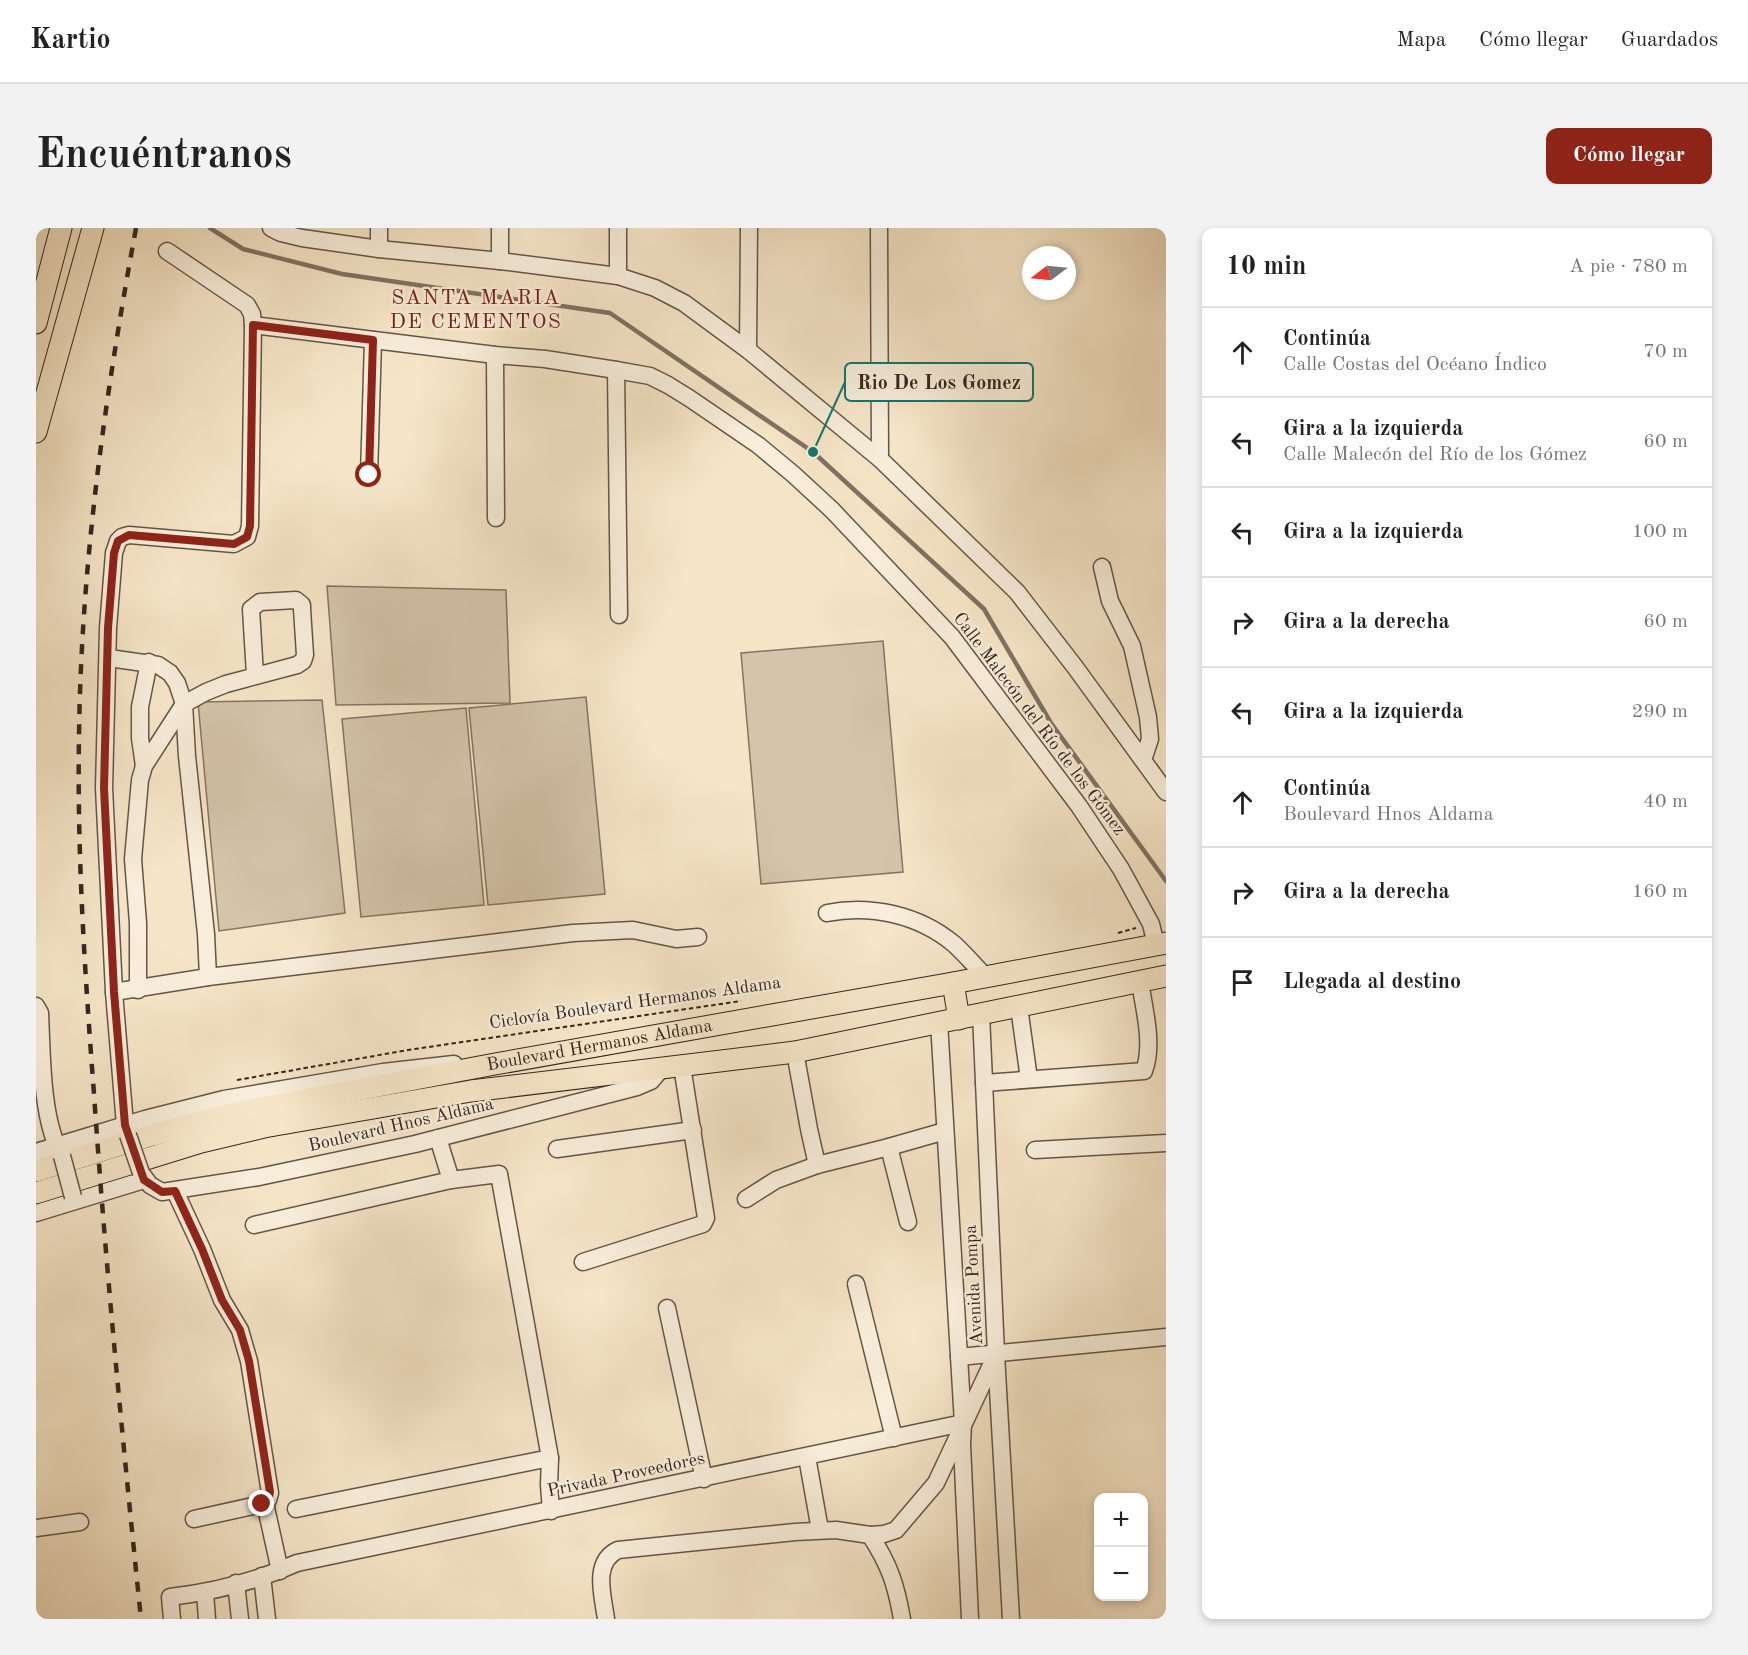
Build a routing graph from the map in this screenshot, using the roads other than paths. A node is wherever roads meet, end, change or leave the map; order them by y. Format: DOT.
graph roads {
  1 [pos="61,228"];
  2 [pos="93,228"];
  3 [pos="271,228"];
  4 [pos="379,228"];
  5 [pos="500,228"];
  6 [pos="618,228"];
  7 [pos="749,228"];
  8 [pos="879,228"];
  9 [pos="380,249"];
  10 [pos="167,251"];
  11 [pos="500,261"];
  12 [pos="618,276"];
  13 [pos="36,322"];
  14 [pos="253,325"];
  15 [pos="373,340"];
  16 [pos="748,350"];
  17 [pos="495,355"];
  18 [pos="616,370"];
  19 [pos="36,432"];
  20 [pos="880,459"];
  21 [pos="369,475"];
  22 [pos="495,518"];
  23 [pos="1102,567"];
  24 [pos="619,615"];
  25 [pos="109,658"];
  26 [pos="149,662"];
  27 [pos="255,675"];
  28 [pos="184,704"];
  29 [pos="1143,760"];
  30 [pos="144,766"];
  31 [pos="1166,792"];
  32 [pos="828,913"];
  33 [pos="698,937"];
  34 [pos="1161,944"];
  35 [pos="1166,976"];
  36 [pos="208,977"];
  37 [pos="986,977"];
  38 [pos="1140,982"];
  39 [pos="953,983"];
  40 [pos="138,990"];
  41 [pos="114,992"];
  42 [pos="36,1006"];
  43 [pos="1018,1006"];
  44 [pos="981,1014"];
  45 [pos="949,1020"];
  46 [pos="795,1052"];
  47 [pos="495,1064"];
  48 [pos="672,1067"];
  49 [pos="1029,1079"];
  50 [pos="39,1082"];
  51 [pos="984,1083"];
  52 [pos="126,1130"];
  53 [pos="693,1130"];
  54 [pos="945,1131"];
  55 [pos="438,1138"];
  56 [pos="1166,1143"];
  57 [pos="889,1147"];
  58 [pos="557,1149"];
  59 [pos="1035,1150"];
  60 [pos="59,1151"];
  61 [pos="36,1152"];
  62 [pos="817,1165"];
  63 [pos="36,1171"];
  64 [pos="94,1175"];
  65 [pos="142,1176"];
  66 [pos="450,1180"];
  67 [pos="175,1191"];
  68 [pos="36,1193"];
  69 [pos="74,1199"];
  70 [pos="746,1199"];
  71 [pos="36,1206"];
  72 [pos="36,1212"];
  73 [pos="908,1222"];
  74 [pos="254,1225"];
  75 [pos="584,1262"];
  76 [pos="856,1284"];
  77 [pos="667,1308"];
  78 [pos="1166,1337"];
  79 [pos="996,1354"];
  80 [pos="959,1357"];
  81 [pos="963,1423"];
  82 [pos="894,1438"];
  83 [pos="807,1457"];
  84 [pos="550,1458"];
  85 [pos="704,1479"];
  86 [pos="266,1503"];
  87 [pos="296,1509"];
  88 [pos="551,1511"];
  89 [pos="194,1519"];
  90 [pos="80,1522"];
  91 [pos="36,1528"];
  92 [pos="820,1530"];
  93 [pos="870,1534"];
  94 [pos="280,1571"];
  95 [pos="262,1576"];
  96 [pos="236,1583"];
  97 [pos="205,1593"];
  98 [pos="172,1619"];
  99 [pos="207,1619"];
  100 [pos="240,1619"];
  101 [pos="267,1619"];
  102 [pos="606,1619"];
  103 [pos="902,1619"];
  104 [pos="970,1619"];
  105 [pos="1011,1619"];
  1 -- 13 [label="main road"];
  2 -- 19 [label="main road"];
  3 -- 9 [label="street"];
  4 -- 9 [label="street"];
  5 -- 11 [label="street"];
  6 -- 12 [label="street"];
  7 -- 16 [label="street"];
  8 -- 20 [label="street"];
  9 -- 11 [label="street"];
  10 -- 14 [label="street"];
  11 -- 12 [label="street"];
  12 -- 16 [label="street"];
  14 -- 15 [label="street, Calle Malecón del Río de los Gómez"];
  14 -- 25 [label="street"];
  15 -- 17 [label="street, Calle Malecón del Río de los Gómez"];
  15 -- 21 [label="street"];
  16 -- 20 [label="street"];
  17 -- 18 [label="street, Calle Malecón del Río de los Gómez"];
  17 -- 22 [label="street"];
  18 -- 24 [label="street"];
  18 -- 34 [label="street, Calle Malecón del Río de los Gómez"];
  20 -- 29 [label="street"];
  23 -- 29 [label="street"];
  25 -- 26 [label="street"];
  25 -- 41 [label="street"];
  26 -- 28 [label="street"];
  26 -- 30 [label="street"];
  27 -- 27 [label="street"];
  27 -- 28 [label="street"];
  28 -- 30 [label="street"];
  28 -- 36 [label="street"];
  29 -- 31 [label="street"];
  30 -- 40 [label="street"];
  32 -- 37 [label="street"];
  33 -- 36 [label="street"];
  34 -- 37 [label="main road, Boulevard Hermanos Aldama"];
  35 -- 38 [label="main road, Boulevard Hermanos Aldama"];
  36 -- 40 [label="street"];
  37 -- 39 [label="main road, Boulevard Hermanos Aldama"];
  38 -- 43 [label="main road, Boulevard Hermanos Aldama"];
  38 -- 49 [label="street"];
  39 -- 45 [label="main road"];
  39 -- 47 [label="main road, Boulevard Hermanos Aldama"];
  40 -- 41 [label="street"];
  41 -- 52 [label="street"];
  42 -- 50 [label="street"];
  43 -- 44 [label="main road, Boulevard Hermanos Aldama"];
  43 -- 49 [label="street"];
  44 -- 45 [label="main road, Boulevard Hermanos Aldama"];
  44 -- 51 [label="street, Avenida Pompa"];
  45 -- 46 [label="main road, Boulevard Hermanos Aldama"];
  45 -- 54 [label="street"];
  46 -- 48 [label="main road, Boulevard Hermanos Aldama"];
  46 -- 62 [label="street"];
  47 -- 52 [label="street"];
  47 -- 63 [label="main road, Boulevard Hermanos Aldama"];
  48 -- 53 [label="street"];
  48 -- 55 [label="street, Boulevard Hnos Aldama"];
  48 -- 64 [label="main road, Boulevard Hermanos Aldama"];
  49 -- 51 [label="street"];
  50 -- 60 [label="street"];
  51 -- 79 [label="street, Avenida Pompa"];
  52 -- 60 [label="street"];
  52 -- 65 [label="street, bridge"];
  53 -- 58 [label="street"];
  53 -- 75 [label="street"];
  54 -- 57 [label="street"];
  54 -- 80 [label="street"];
  55 -- 66 [label="street"];
  55 -- 67 [label="street, Boulevard Hnos Aldama"];
  56 -- 59 [label="street"];
  57 -- 62 [label="street"];
  57 -- 73 [label="street"];
  60 -- 61 [label="street"];
  60 -- 69 [label="street, bridge"];
  62 -- 70 [label="street"];
  64 -- 68 [label="main road, Boulevard Hermanos Aldama"];
  64 -- 71 [label="main road"];
  65 -- 67 [label="street, Boulevard Hnos Aldama"];
  65 -- 69 [label="street"];
  66 -- 74 [label="street"];
  66 -- 84 [label="street"];
  67 -- 86 [label="street"];
  69 -- 72 [label="street"];
  76 -- 82 [label="street"];
  77 -- 85 [label="street"];
  78 -- 79 [label="street"];
  79 -- 80 [label="street"];
  79 -- 81 [label="street, Avenida Pompa"];
  79 -- 105 [label="street"];
  80 -- 81 [label="street"];
  81 -- 82 [label="street, Privada Proveedores"];
  81 -- 93 [label="street"];
  81 -- 104 [label="street, Avenida Pompa"];
  82 -- 83 [label="street, Privada Proveedores"];
  83 -- 85 [label="street, Privada Proveedores"];
  83 -- 92 [label="street"];
  84 -- 87 [label="street"];
  84 -- 88 [label="street"];
  85 -- 88 [label="street, Privada Proveedores"];
  86 -- 89 [label="street"];
  86 -- 94 [label="street"];
  88 -- 94 [label="street, Privada Proveedores"];
  90 -- 91 [label="street"];
  92 -- 93 [label="street"];
  92 -- 102 [label="street"];
  93 -- 103 [label="street"];
  94 -- 95 [label="street, Privada Proveedores"];
  95 -- 96 [label="street, Privada Proveedores"];
  95 -- 101 [label="street"];
  96 -- 97 [label="street, Privada Proveedores"];
  96 -- 100 [label="street"];
  97 -- 98 [label="street, Privada Proveedores"];
  97 -- 99 [label="street"];
}
